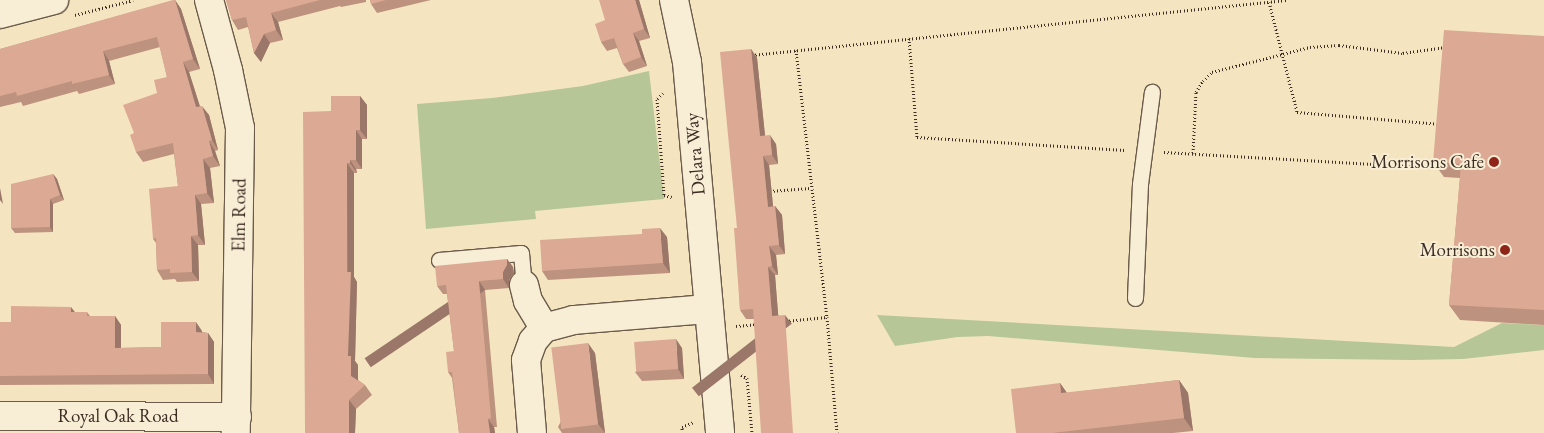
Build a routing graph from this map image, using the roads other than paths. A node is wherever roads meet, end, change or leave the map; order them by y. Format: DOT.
graph roads {
  1 [pos="54,0"];
  2 [pos="209,0"];
  3 [pos="674,0"];
  4 [pos="0,14"];
  5 [pos="1152,92"];
  6 [pos="438,260"];
  7 [pos="524,285"];
  8 [pos="1135,298"];
  9 [pos="709,309"];
  10 [pos="544,328"];
  11 [pos="0,416"];
  12 [pos="236,425"];
  13 [pos="532,433"];
  14 [pos="720,433"];
  1 -- 4 [label="street"];
  2 -- 12 [label="street, Elm Road"];
  3 -- 9 [label="street, Delara Way"];
  5 -- 8 [label="lane"];
  6 -- 7 [label="lane"];
  7 -- 10 [label="street"];
  9 -- 10 [label="street"];
  9 -- 14 [label="street, Delara Way"];
  10 -- 13 [label="street"];
  11 -- 12 [label="street, Royal Oak Road"];
}
